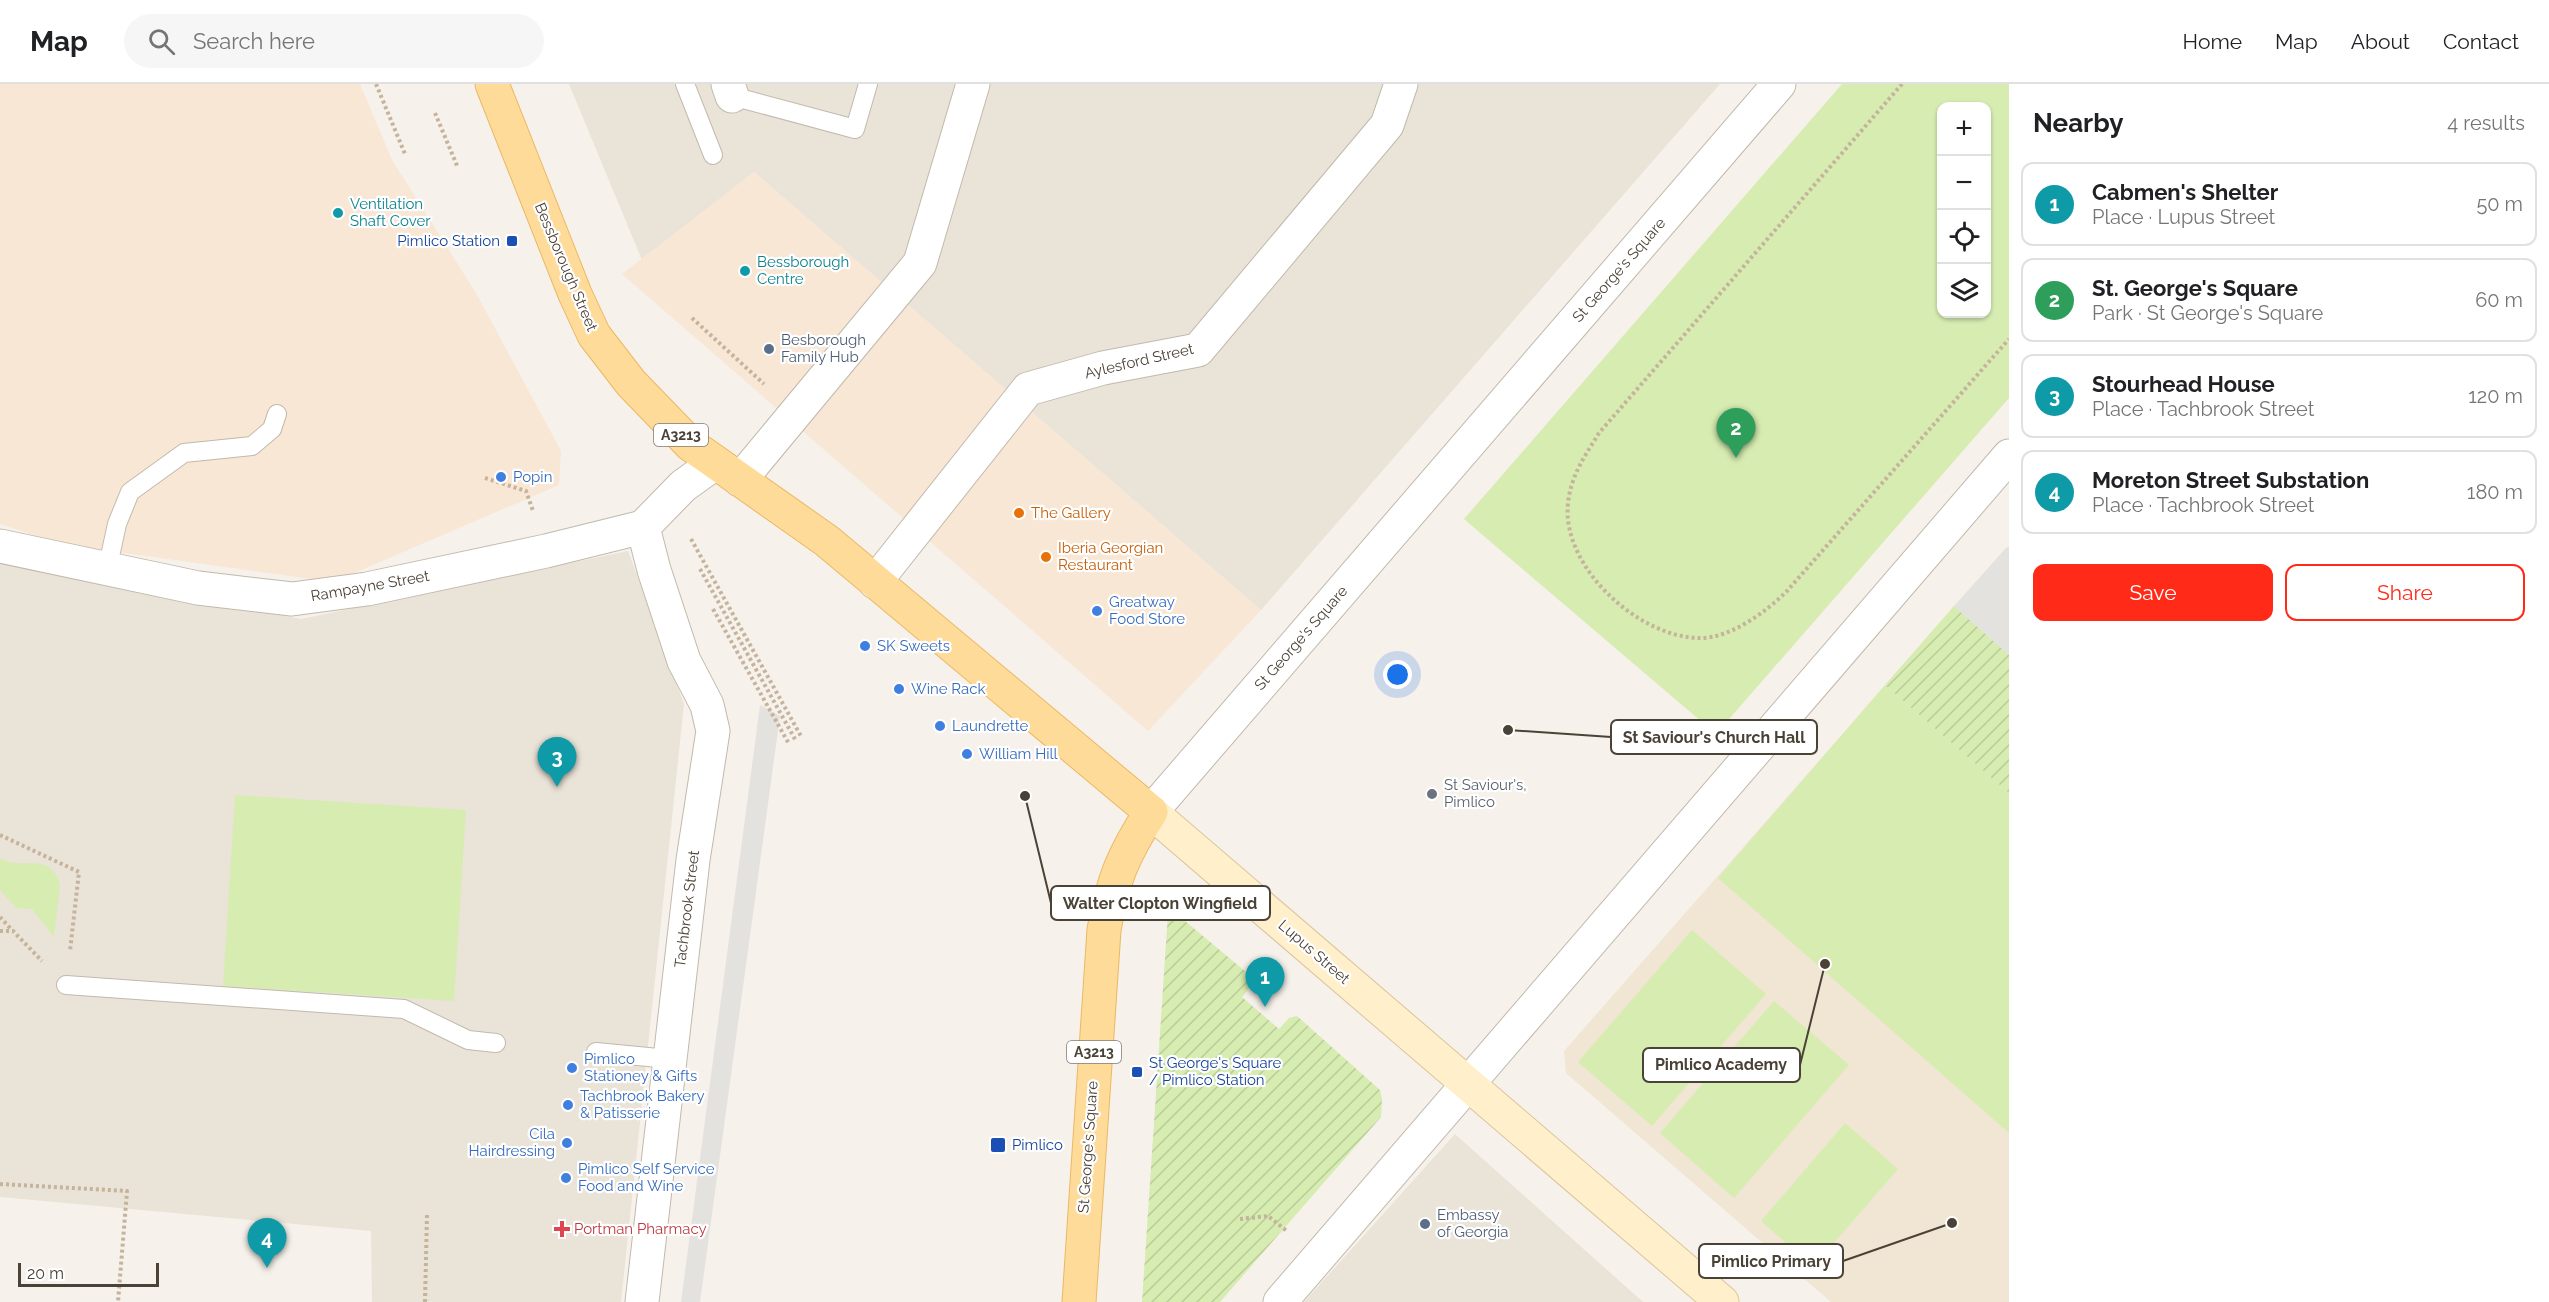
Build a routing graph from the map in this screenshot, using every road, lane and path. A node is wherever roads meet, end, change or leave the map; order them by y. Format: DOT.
graph roads {
  1 [pos="376,84"];
  2 [pos="492,84"];
  3 [pos="685,84"];
  4 [pos="868,84"];
  5 [pos="973,84"];
  6 [pos="1401,84"];
  7 [pos="1779,84"];
  8 [pos="1902,84"];
  9 [pos="730,90"];
  10 [pos="435,113"];
  11 [pos="405,154"];
  12 [pos="712,155"];
  13 [pos="458,168"];
  14 [pos="692,318"];
  15 [pos="2009,339"];
  16 [pos="796,413"];
  17 [pos="277,414"];
  18 [pos="2009,456"];
  19 [pos="728,472"];
  20 [pos="485,478"];
  21 [pos="531,506"];
  22 [pos="643,527"];
  23 [pos="687,532"];
  24 [pos="0,546"];
  25 [pos="698,566"];
  26 [pos="106,570"];
  27 [pos="875,582"];
  28 [pos="802,738"];
  29 [pos="795,741"];
  30 [pos="1151,812"];
  31 [pos="0,835"];
  32 [pos="0,917"];
  33 [pos="0,931"];
  34 [pos="12,931"];
  35 [pos="66,985"];
  36 [pos="496,1043"];
  37 [pos="596,1052"];
  38 [pos="669,1059"];
  39 [pos="1468,1086"];
  40 [pos="0,1184"];
  41 [pos="427,1214"];
  42 [pos="1240,1219"];
  43 [pos="1283,1229"];
  44 [pos="118,1302"];
  45 [pos="425,1302"];
  46 [pos="642,1302"];
  47 [pos="1079,1302"];
  48 [pos="1280,1302"];
  49 [pos="1722,1302"];
  1 -- 11 [label="path"];
  2 -- 19 [label="main road, Bessborough Street / A3213"];
  3 -- 12 [label="lane"];
  4 -- 9 [label="lane"];
  5 -- 16 [label="street"];
  6 -- 27 [label="street, Aylesford Street"];
  7 -- 30 [label="street, St George's Square"];
  8 -- 15 [label="path"];
  10 -- 13 [label="path"];
  14 -- 16 [label="path"];
  16 -- 19 [label="street"];
  17 -- 26 [label="lane"];
  18 -- 39 [label="street"];
  19 -- 22 [label="street"];
  19 -- 27 [label="main road, Bessborough Street / A3213"];
  20 -- 21 [label="path"];
  22 -- 26 [label="street, Rampayne Street"];
  22 -- 38 [label="street, Tachbrook Street"];
  23 -- 28 [label="path"];
  24 -- 26 [label="street, Rampayne Street"];
  25 -- 29 [label="path"];
  27 -- 30 [label="main road, Lupus Street / A3213"];
  30 -- 39 [label="street, Lupus Street"];
  30 -- 47 [label="main road, St George's Square / A3213"];
  31 -- 35 [label="path"];
  32 -- 34 [label="path"];
  33 -- 34 [label="path"];
  34 -- 35 [label="path"];
  35 -- 36 [label="lane"];
  37 -- 38 [label="lane"];
  38 -- 46 [label="street, Tachbrook Street"];
  39 -- 48 [label="street"];
  39 -- 49 [label="street, Lupus Street"];
  40 -- 44 [label="path"];
  41 -- 45 [label="path"];
  42 -- 43 [label="path"];
}
